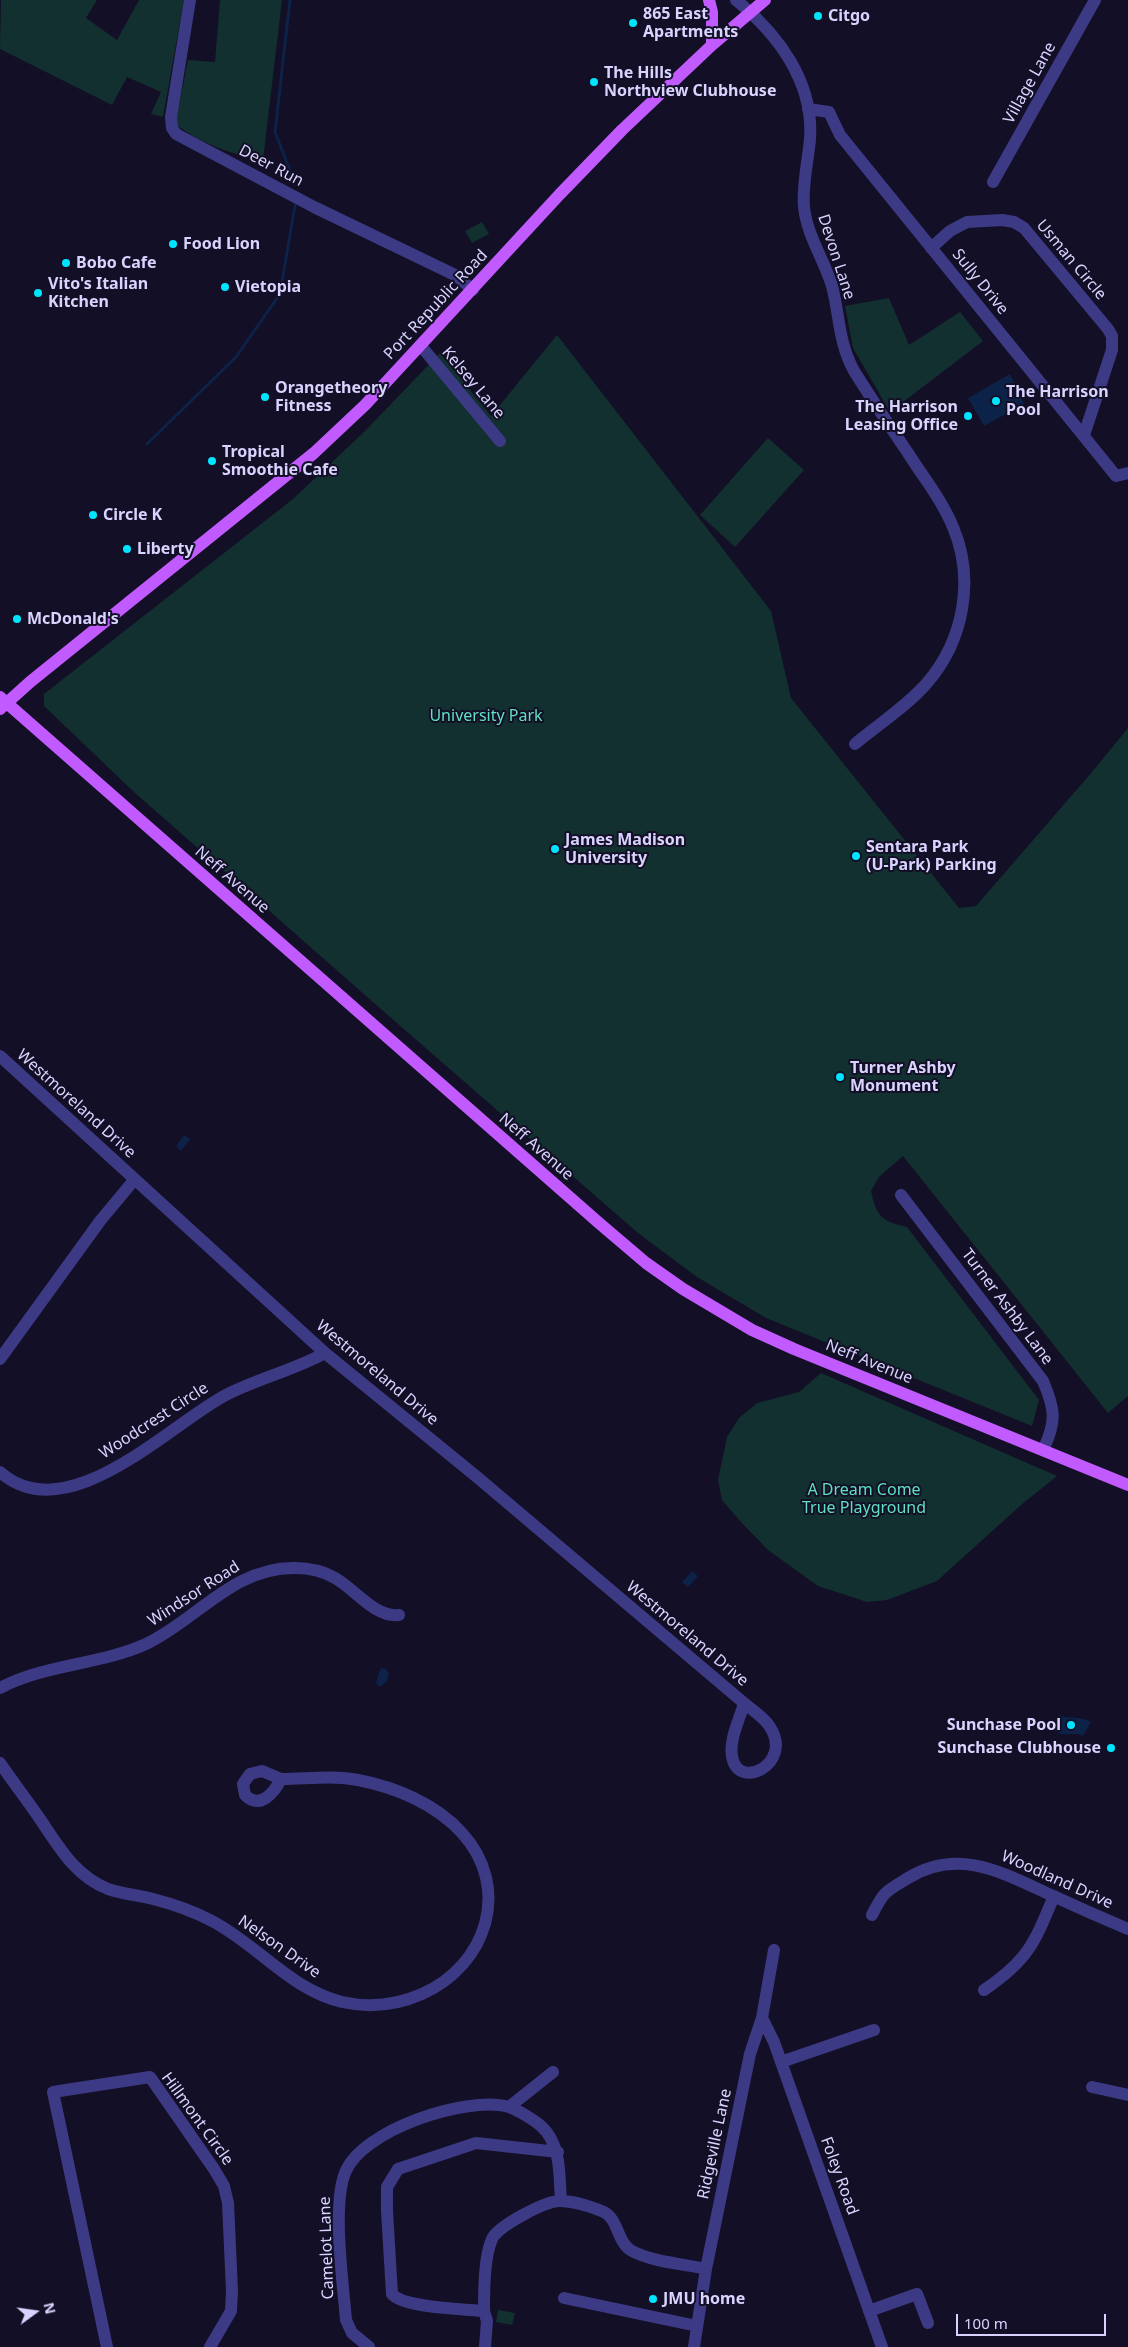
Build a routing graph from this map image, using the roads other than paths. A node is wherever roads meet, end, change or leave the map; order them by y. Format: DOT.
graph roads {
  1 [pos="190,0"];
  2 [pos="709,0"];
  3 [pos="736,0"];
  4 [pos="765,0"];
  5 [pos="1095,0"];
  6 [pos="750,12"];
  7 [pos="712,45"];
  8 [pos="808,109"];
  9 [pos="993,182"];
  10 [pos="931,248"];
  11 [pos="472,290"];
  12 [pos="421,346"];
  13 [pos="1084,435"];
  14 [pos="500,441"];
  15 [pos="1128,473"];
  16 [pos="2,703"];
  17 [pos="855,744"];
  18 [pos="0,1056"];
  19 [pos="135,1179"];
  20 [pos="901,1195"];
  21 [pos="325,1353"];
  22 [pos="0,1359"];
  23 [pos="1044,1450"];
  24 [pos="0,1472"];
  25 [pos="1128,1485"];
  26 [pos="399,1614"];
  27 [pos="0,1688"];
  28 [pos="744,1703"];
  29 [pos="0,1763"];
  30 [pos="281,1779"];
  31 [pos="1054,1896"];
  32 [pos="872,1915"];
  33 [pos="1128,1929"];
  34 [pos="774,1950"];
  35 [pos="984,1990"];
  36 [pos="762,2018"];
  37 [pos="874,2030"];
  38 [pos="781,2062"];
  39 [pos="553,2072"];
  40 [pos="1092,2087"];
  41 [pos="1128,2095"];
  42 [pos="509,2107"];
  43 [pos="558,2152"];
  44 [pos="561,2201"];
  45 [pos="706,2269"];
  46 [pos="564,2298"];
  47 [pos="484,2311"];
  48 [pos="869,2311"];
  49 [pos="928,2323"];
  50 [pos="697,2326"];
  51 [pos="107,2347"];
  52 [pos="210,2347"];
  53 [pos="369,2347"];
  54 [pos="486,2347"];
  55 [pos="694,2347"];
  56 [pos="882,2347"];
  1 -- 11 [label="street, Deer Run"];
  2 -- 7 [label="main road"];
  3 -- 6 [label="street, Devon Lane"];
  4 -- 6 [label="main road, Port Republic Road"];
  5 -- 9 [label="street, Village Lane"];
  6 -- 7 [label="main road, Port Republic Road"];
  6 -- 8 [label="street, Devon Lane"];
  7 -- 11 [label="main road, Port Republic Road"];
  8 -- 10 [label="street, Sully Drive"];
  8 -- 17 [label="street, Devon Lane"];
  10 -- 13 [label="street, Sully Drive"];
  10 -- 13 [label="street, Usman Circle"];
  11 -- 12 [label="main road, Port Republic Road"];
  12 -- 14 [label="street, Kelsey Lane"];
  12 -- 16 [label="main road, Port Republic Road"];
  13 -- 15 [label="street, Sully Drive"];
  16 -- 23 [label="main road, Neff Avenue"];
  18 -- 19 [label="street, Westmoreland Drive"];
  19 -- 21 [label="street, Westmoreland Drive"];
  19 -- 22 [label="street"];
  20 -- 23 [label="street, Turner Ashby Lane"];
  21 -- 24 [label="street, Woodcrest Circle"];
  21 -- 28 [label="street, Westmoreland Drive"];
  23 -- 25 [label="main road, Neff Avenue"];
  26 -- 27 [label="street, Windsor Road"];
  28 -- 28 [label="street, Westmoreland Drive"];
  29 -- 30 [label="street, Nelson Drive"];
  31 -- 32 [label="street, Woodland Drive"];
  31 -- 33 [label="street, Woodland Drive"];
  31 -- 35 [label="street"];
  34 -- 36 [label="street, Ridgeville Lane"];
  36 -- 38 [label="street, Foley Road"];
  36 -- 45 [label="street, Ridgeville Lane"];
  37 -- 38 [label="street"];
  38 -- 48 [label="street, Foley Road"];
  39 -- 42 [label="street"];
  40 -- 41 [label="street"];
  42 -- 43 [label="street, Camelot Lane"];
  42 -- 53 [label="street, Camelot Lane"];
  43 -- 44 [label="street, Camelot Lane"];
  43 -- 47 [label="street"];
  44 -- 45 [label="street"];
  44 -- 47 [label="street"];
  45 -- 50 [label="street, Ridgeville Lane"];
  46 -- 50 [label="street"];
  47 -- 54 [label="street"];
  48 -- 49 [label="street"];
  48 -- 56 [label="street, Foley Road"];
  50 -- 55 [label="street, Ridgeville Lane"];
  51 -- 52 [label="street, Hillmont Circle"];
}
